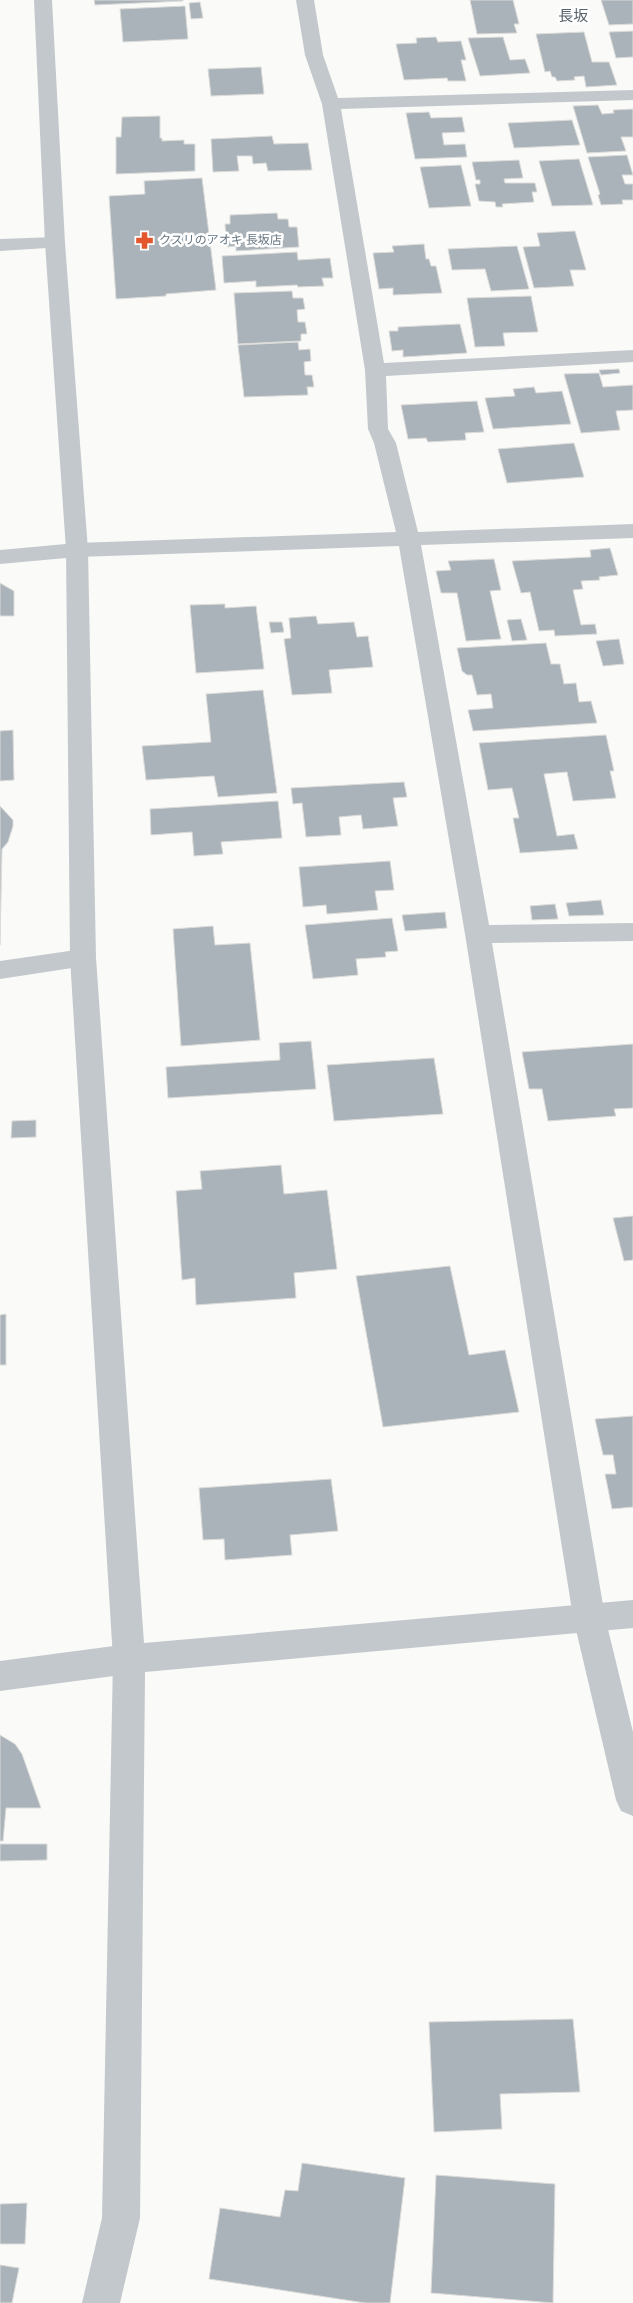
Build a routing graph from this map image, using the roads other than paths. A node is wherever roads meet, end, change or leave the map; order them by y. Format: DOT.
graph roads {
  1 [pos="43,0"];
  2 [pos="306,0"];
  3 [pos="633,95"];
  4 [pos="331,104"];
  5 [pos="54,243"];
  6 [pos="0,245"];
  7 [pos="633,356"];
  8 [pos="375,370"];
  9 [pos="633,531"];
  10 [pos="408,539"];
  11 [pos="77,550"];
  12 [pos="0,557"];
  13 [pos="633,932"];
  14 [pos="478,934"];
  15 [pos="82,958"];
  16 [pos="0,970"];
  17 [pos="633,1614"];
  18 [pos="588,1617"];
  19 [pos="129,1659"];
  20 [pos="0,1676"];
  21 [pos="633,1800"];
  22 [pos="100,2303"];
  1 -- 5 [label="street"];
  2 -- 4 [label="street"];
  3 -- 4 [label="street"];
  4 -- 8 [label="street"];
  5 -- 6 [label="street"];
  5 -- 11 [label="street"];
  7 -- 8 [label="street"];
  8 -- 10 [label="street"];
  9 -- 10 [label="street"];
  10 -- 11 [label="street"];
  10 -- 14 [label="street"];
  11 -- 12 [label="street"];
  11 -- 15 [label="street"];
  13 -- 14 [label="street"];
  14 -- 18 [label="street"];
  15 -- 16 [label="street"];
  15 -- 19 [label="street"];
  17 -- 18 [label="street"];
  18 -- 19 [label="street"];
  18 -- 21 [label="street"];
  19 -- 20 [label="street"];
  19 -- 22 [label="street"];
}
